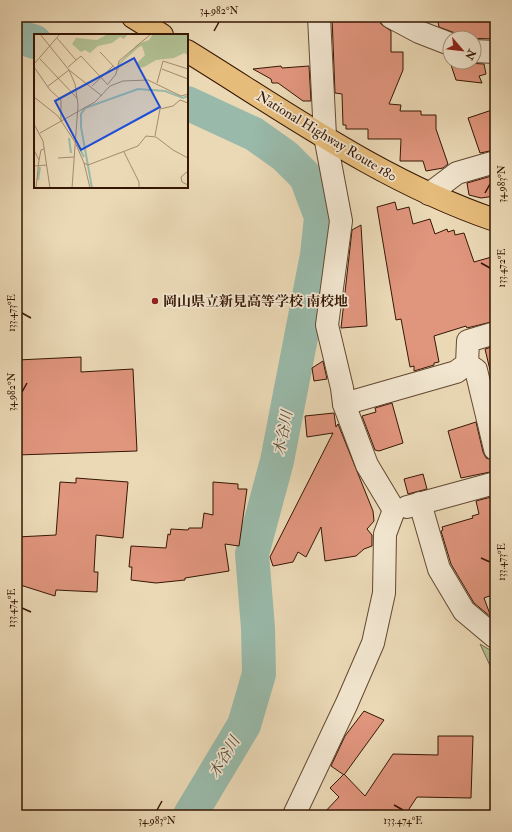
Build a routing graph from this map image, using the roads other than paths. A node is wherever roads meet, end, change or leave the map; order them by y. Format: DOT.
graph roads {
  1 [pos="133,17"];
  2 [pos="319,17"];
  3 [pos="391,17"];
  4 [pos="160,34"];
  5 [pos="442,41"];
  6 [pos="482,51"];
  7 [pos="188,52"];
  8 [pos="495,52"];
  9 [pos="325,136"];
  10 [pos="495,162"];
  11 [pos="430,194"];
  12 [pos="495,220"];
  13 [pos="495,333"];
  14 [pos="467,364"];
  15 [pos="344,404"];
  16 [pos="495,449"];
  17 [pos="495,483"];
  18 [pos="420,503"];
  19 [pos="394,510"];
  20 [pos="495,636"];
  21 [pos="294,815"];
  1 -- 4 [label="highway"];
  2 -- 9 [label="street"];
  3 -- 5 [label="street"];
  6 -- 8 [label="street"];
  7 -- 9 [label="highway, National Highway Route 180"];
  9 -- 11 [label="highway, National Highway Route 180"];
  9 -- 15 [label="street"];
  10 -- 11 [label="street"];
  11 -- 12 [label="highway, National Highway Route 180"];
  13 -- 14 [label="street"];
  14 -- 15 [label="street"];
  14 -- 16 [label="street"];
  15 -- 19 [label="street"];
  17 -- 18 [label="street"];
  18 -- 19 [label="street"];
  18 -- 20 [label="street"];
  19 -- 21 [label="street"];
}
